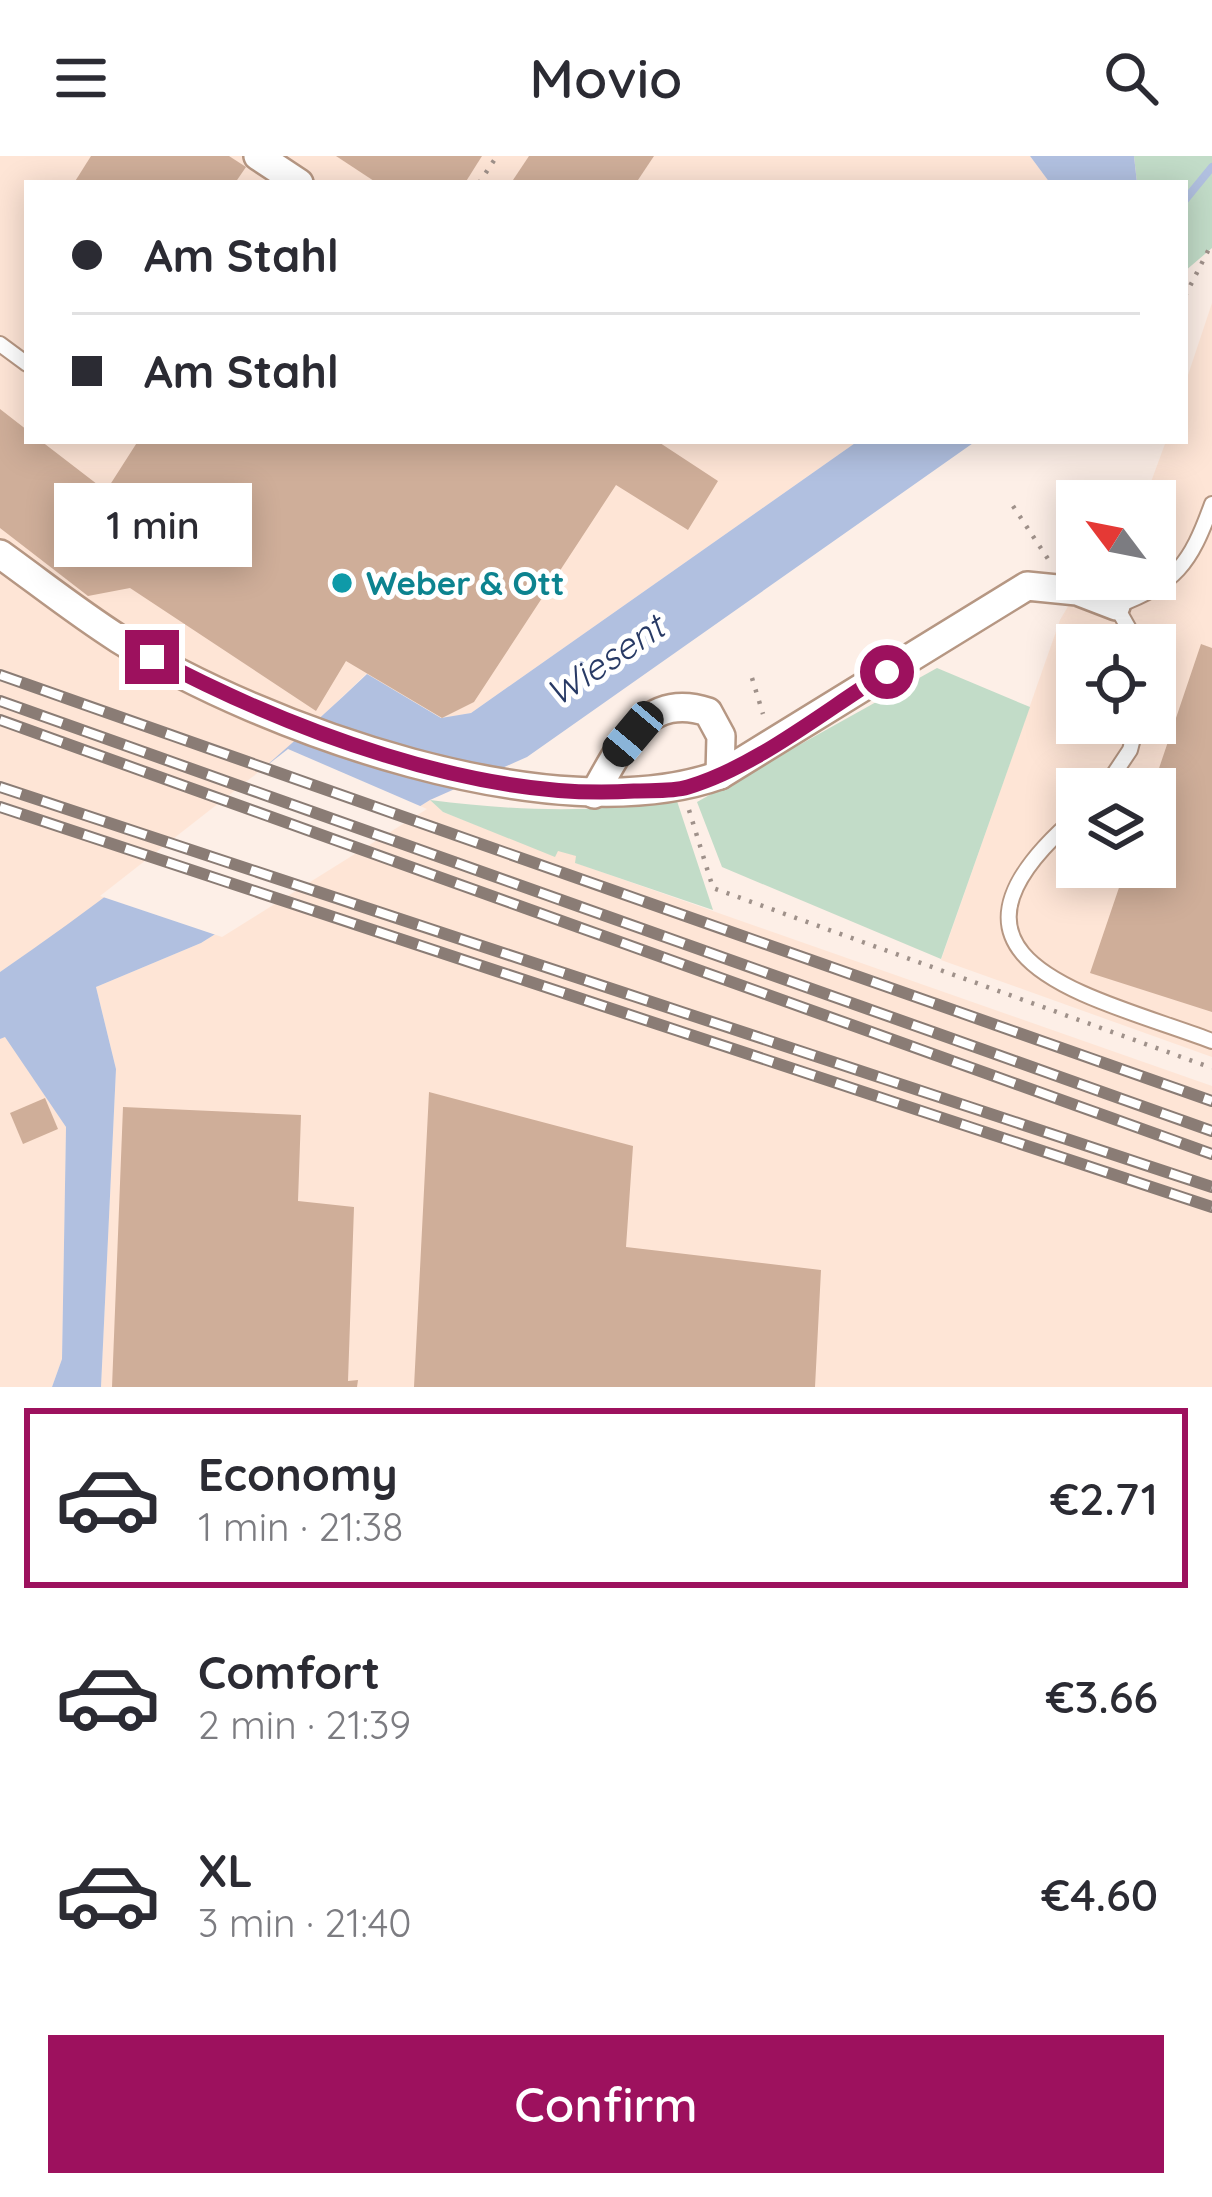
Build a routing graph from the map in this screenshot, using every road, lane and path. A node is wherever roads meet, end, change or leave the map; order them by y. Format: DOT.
graph roads {
  1 [pos="1212,242"];
  2 [pos="1188,290"];
  3 [pos="1212,504"];
  4 [pos="1013,506"];
  5 [pos="0,554"];
  6 [pos="1056,570"];
  7 [pos="1056,589"];
  8 [pos="1097,600"];
  9 [pos="1116,607"];
  10 [pos="1126,624"];
  11 [pos="752,678"];
  12 [pos="772,742"];
  13 [pos="720,775"];
  14 [pos="683,788"];
  15 [pos="594,794"];
  16 [pos="1056,837"];
  17 [pos="1212,1041"];
  18 [pos="1212,1068"];
  1 -- 2 [label="path"];
  3 -- 9 [label="lane"];
  4 -- 6 [label="path"];
  5 -- 15 [label="street"];
  7 -- 12 [label="street"];
  8 -- 9 [label="street"];
  9 -- 10 [label="lane"];
  11 -- 12 [label="path"];
  12 -- 13 [label="street"];
  13 -- 14 [label="street"];
  13 -- 15 [label="street"];
  14 -- 15 [label="street"];
  14 -- 18 [label="path"];
  16 -- 17 [label="lane"];
}
